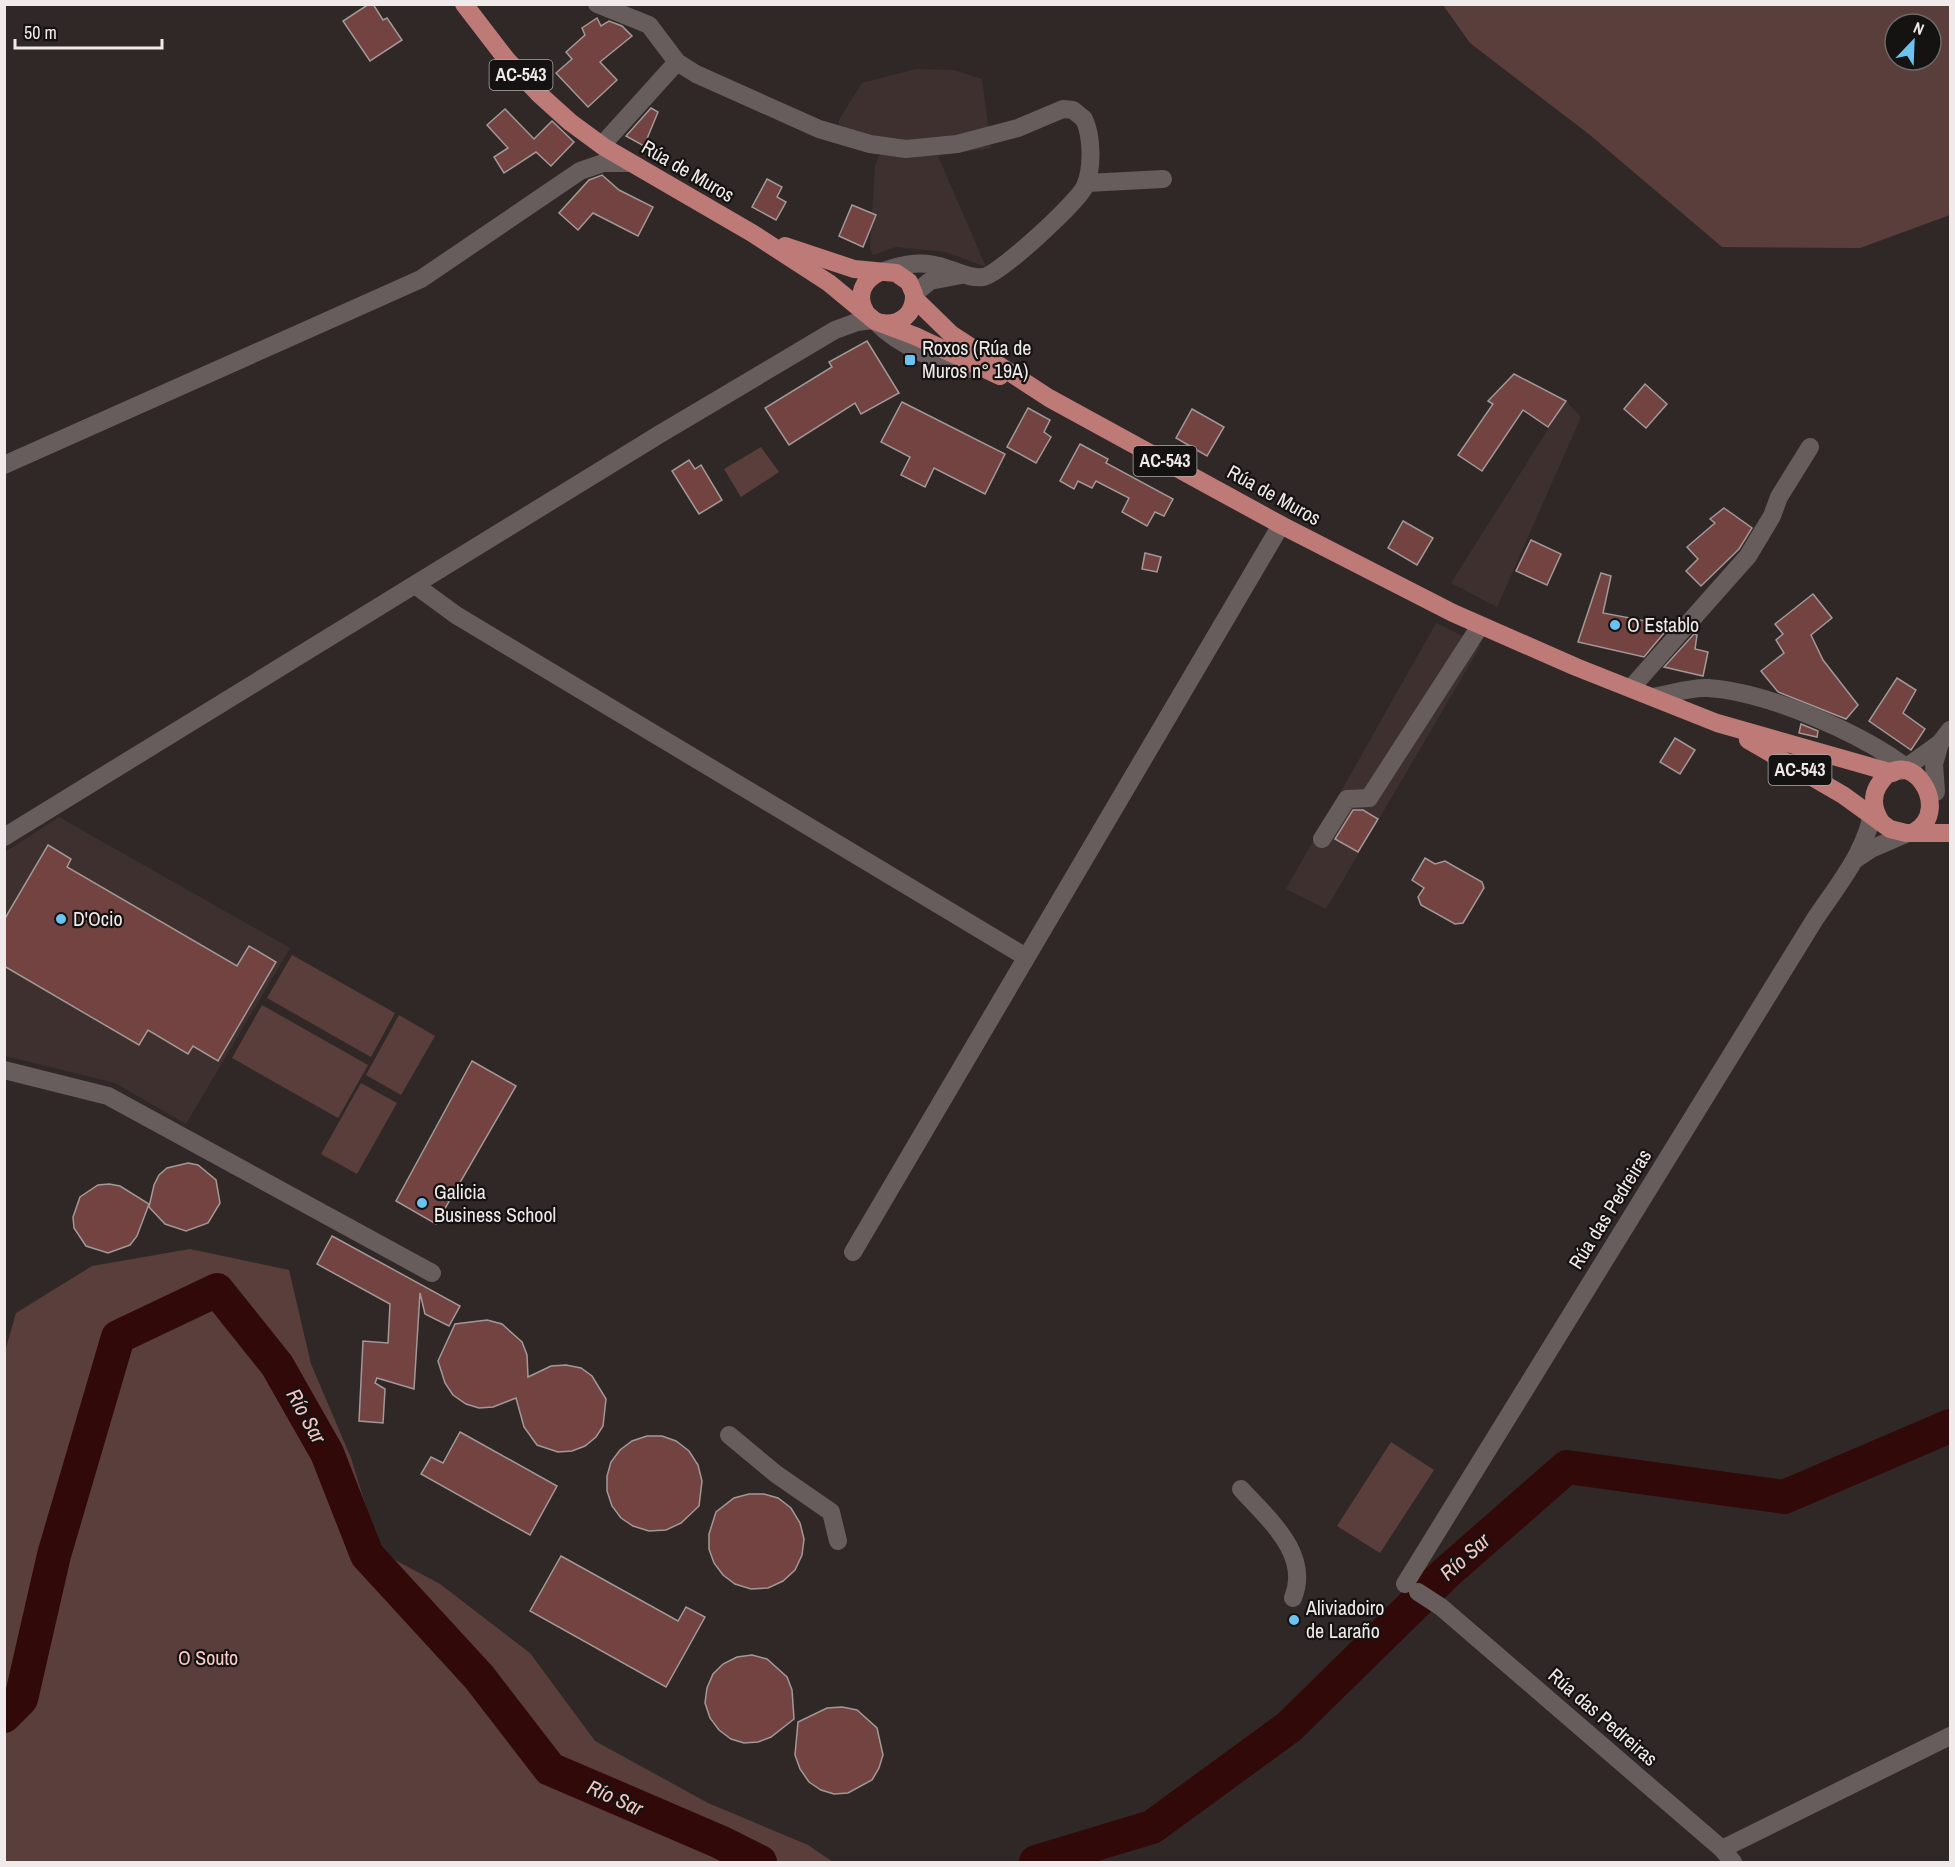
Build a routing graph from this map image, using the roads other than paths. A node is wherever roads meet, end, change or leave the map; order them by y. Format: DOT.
graph roads {
  1 [pos="464,4"];
  2 [pos="597,4"];
  3 [pos="677,62"];
  4 [pos="595,140"];
  5 [pos="629,163"];
  6 [pos="580,171"];
  7 [pos="1163,179"];
  8 [pos="1087,183"];
  9 [pos="752,233"];
  10 [pos="880,272"];
  11 [pos="963,275"];
  12 [pos="914,296"];
  13 [pos="868,311"];
  14 [pos="1048,398"];
  15 [pos="1810,447"];
  16 [pos="4,465"];
  17 [pos="1281,525"];
  18 [pos="415,585"];
  19 [pos="1480,626"];
  20 [pos="1631,688"];
  21 [pos="1653,697"];
  22 [pos="1717,723"];
  23 [pos="1945,737"];
  24 [pos="1905,771"];
  25 [pos="1939,784"];
  26 [pos="1872,813"];
  27 [pos="1911,833"];
  28 [pos="1950,833"];
  29 [pos="4,837"];
  30 [pos="1322,840"];
  31 [pos="1856,858"];
  32 [pos="1026,957"];
  33 [pos="4,1070"];
  34 [pos="853,1252"];
  35 [pos="432,1273"];
  36 [pos="729,1435"];
  37 [pos="1241,1489"];
  38 [pos="838,1541"];
  39 [pos="1293,1598"];
  40 [pos="1950,1736"];
  41 [pos="1728,1856"];
  1 -- 4 [label="main road, Rúa de Muros / AC-543"];
  2 -- 3 [label="street"];
  3 -- 4 [label="street"];
  3 -- 8 [label="street"];
  4 -- 5 [label="main road, Rúa de Muros / AC-543"];
  4 -- 6 [label="street"];
  5 -- 6 [label="street"];
  5 -- 9 [label="main road, Rúa de Muros / AC-543"];
  6 -- 16 [label="street"];
  7 -- 8 [label="street"];
  8 -- 11 [label="street, Rúa de Muros"];
  9 -- 10 [label="main road, Rúa de Muros / AC-543"];
  9 -- 13 [label="main road, Rúa de Muros / AC-543"];
  10 -- 11 [label="street, Rúa de Muros"];
  10 -- 12 [label="main road, Rúa de Muros / AC-543"];
  10 -- 13 [label="main road, Rúa de Muros"];
  11 -- 12 [label="street, Rúa de Muros"];
  12 -- 13 [label="main road, Rúa de Muros"];
  12 -- 14 [label="main road, Rúa de Muros / AC-543"];
  13 -- 14 [label="main road, Rúa de Muros / AC-543"];
  13 -- 18 [label="street"];
  14 -- 17 [label="main road, Rúa de Muros / AC-543"];
  15 -- 20 [label="street"];
  17 -- 19 [label="main road, Rúa de Muros / AC-543"];
  17 -- 32 [label="street"];
  18 -- 29 [label="street"];
  18 -- 32 [label="street"];
  19 -- 20 [label="main road, AC-543"];
  19 -- 30 [label="street"];
  20 -- 21 [label="main road, AC-543"];
  21 -- 22 [label="main road, AC-543"];
  21 -- 24 [label="street"];
  22 -- 24 [label="main road, AC-543"];
  22 -- 26 [label="main road, AC-543"];
  23 -- 24 [label="street"];
  23 -- 25 [label="street"];
  24 -- 25 [label="main road, AC-543"];
  24 -- 26 [label="main road"];
  25 -- 27 [label="main road"];
  26 -- 27 [label="main road, AC-543"];
  26 -- 31 [label="street, Rúa das Pedreiras"];
  27 -- 28 [label="main road, AC-543"];
  27 -- 31 [label="street, Rúa das Pedreiras"];
  31 -- 41 [label="street, Rúa das Pedreiras"];
  32 -- 34 [label="street"];
  33 -- 35 [label="street"];
  36 -- 38 [label="street"];
  37 -- 39 [label="street"];
  40 -- 41 [label="street"];
}
